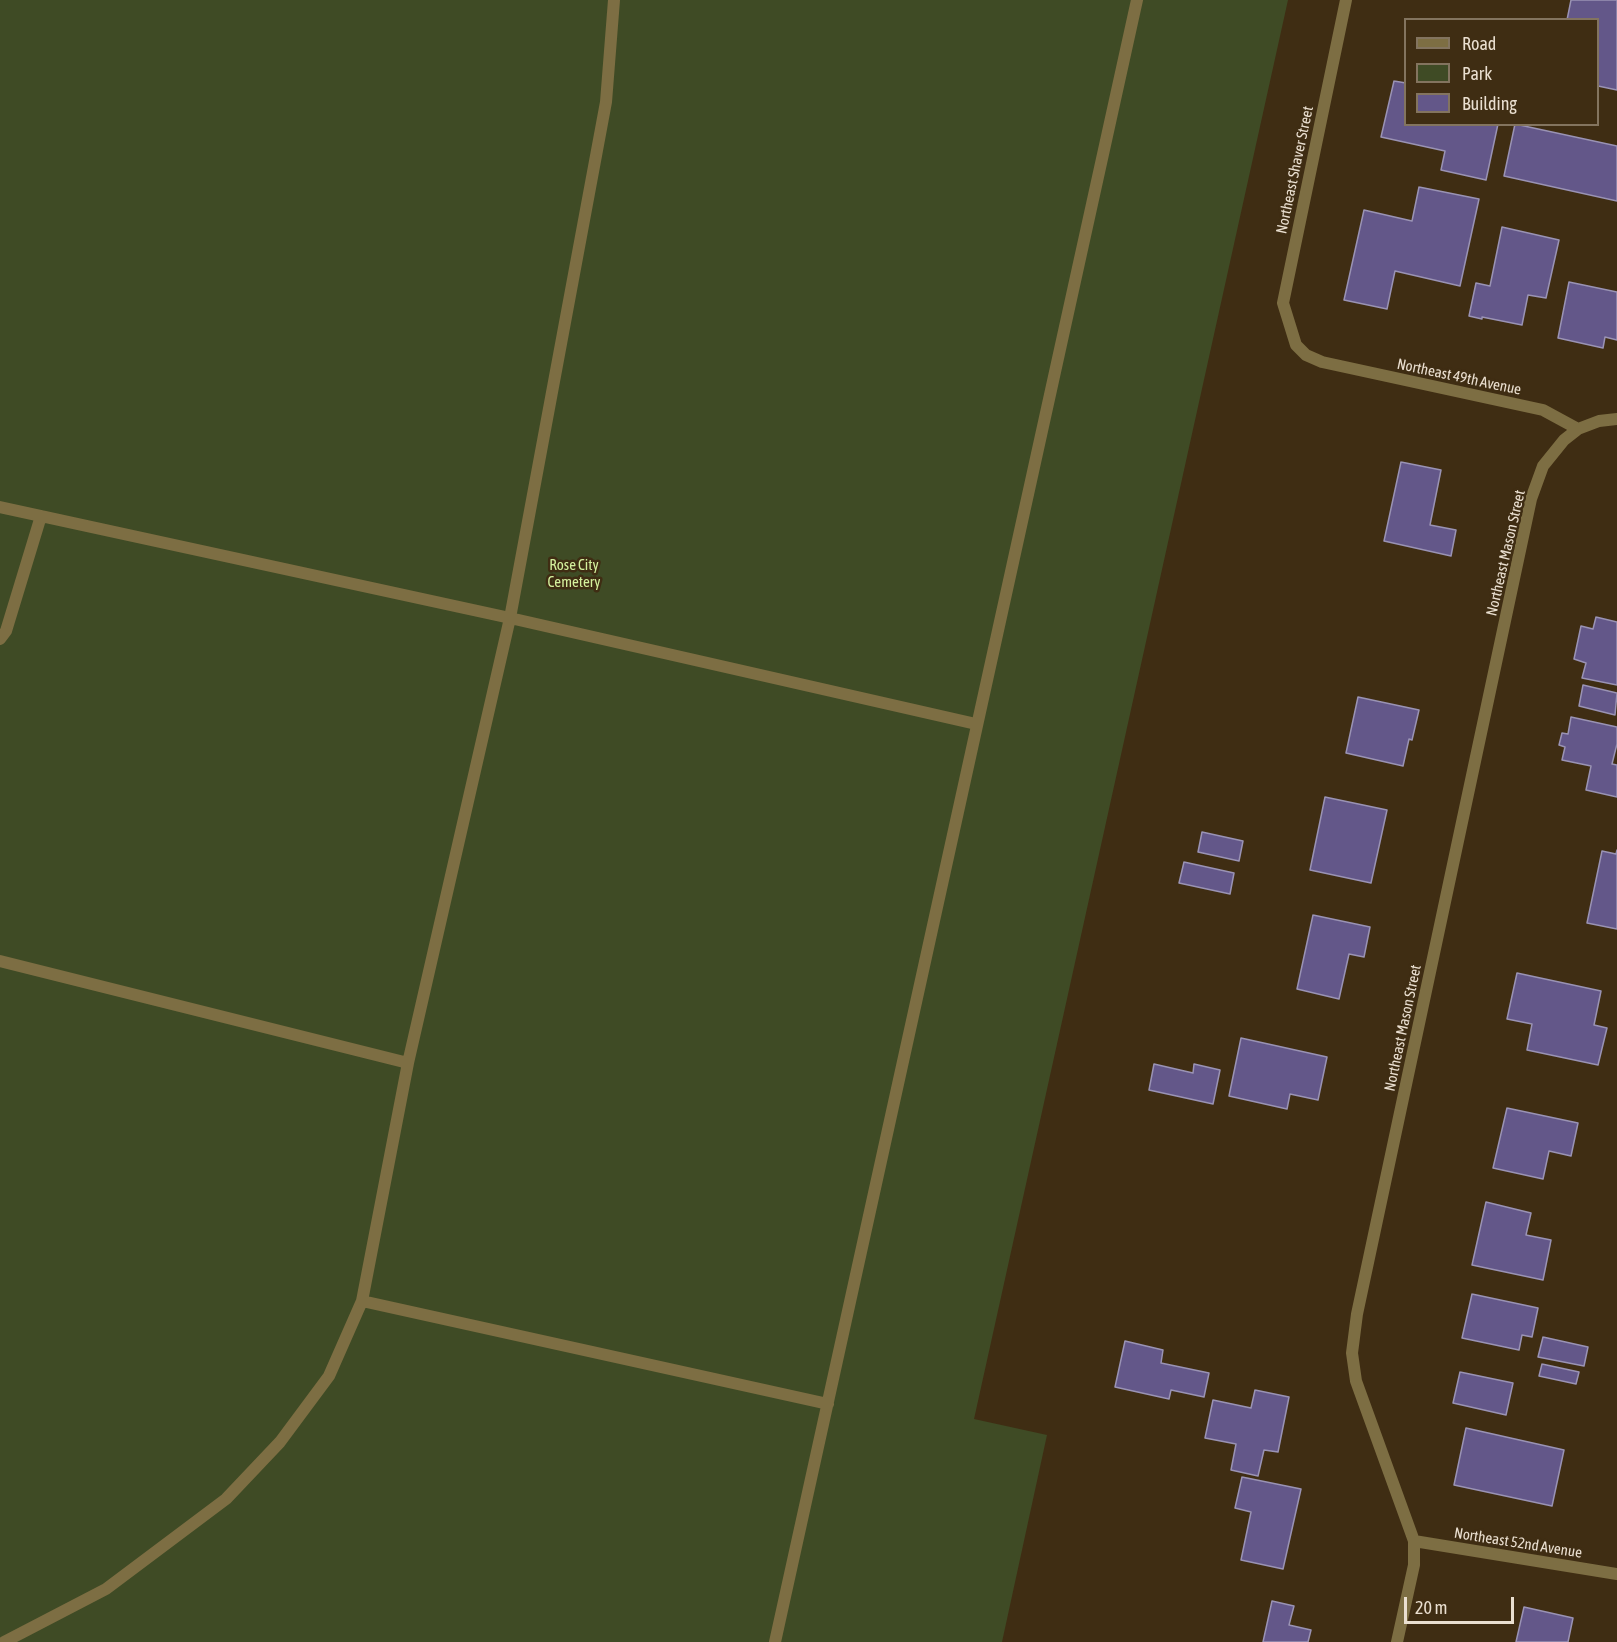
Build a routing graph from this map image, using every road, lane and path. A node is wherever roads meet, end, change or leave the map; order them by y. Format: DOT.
graph roads {
  1 [pos="614,0"];
  2 [pos="1137,0"];
  3 [pos="1346,0"];
  4 [pos="1296,345"];
  5 [pos="1617,419"];
  6 [pos="1578,429"];
  7 [pos="0,507"];
  8 [pos="41,516"];
  9 [pos="510,618"];
  10 [pos="0,639"];
  11 [pos="976,724"];
  12 [pos="0,961"];
  13 [pos="408,1063"];
  14 [pos="362,1301"];
  15 [pos="828,1404"];
  16 [pos="1414,1541"];
  17 [pos="1617,1574"];
  18 [pos="4,1642"];
  19 [pos="775,1642"];
  20 [pos="1397,1642"];
  1 -- 9 [label="street"];
  2 -- 11 [label="street"];
  3 -- 4 [label="street, Northeast Shaver Street"];
  4 -- 6 [label="street, Northeast 49th Avenue"];
  5 -- 6 [label="street"];
  6 -- 16 [label="street, Northeast Mason Street"];
  7 -- 8 [label="street"];
  8 -- 9 [label="street"];
  8 -- 10 [label="street"];
  9 -- 11 [label="street"];
  9 -- 13 [label="street"];
  11 -- 15 [label="street"];
  12 -- 13 [label="street"];
  13 -- 14 [label="street"];
  14 -- 15 [label="street"];
  14 -- 18 [label="street"];
  15 -- 19 [label="street"];
  16 -- 17 [label="street, Northeast 52nd Avenue"];
  16 -- 20 [label="street, Northeast Mason Street"];
}
